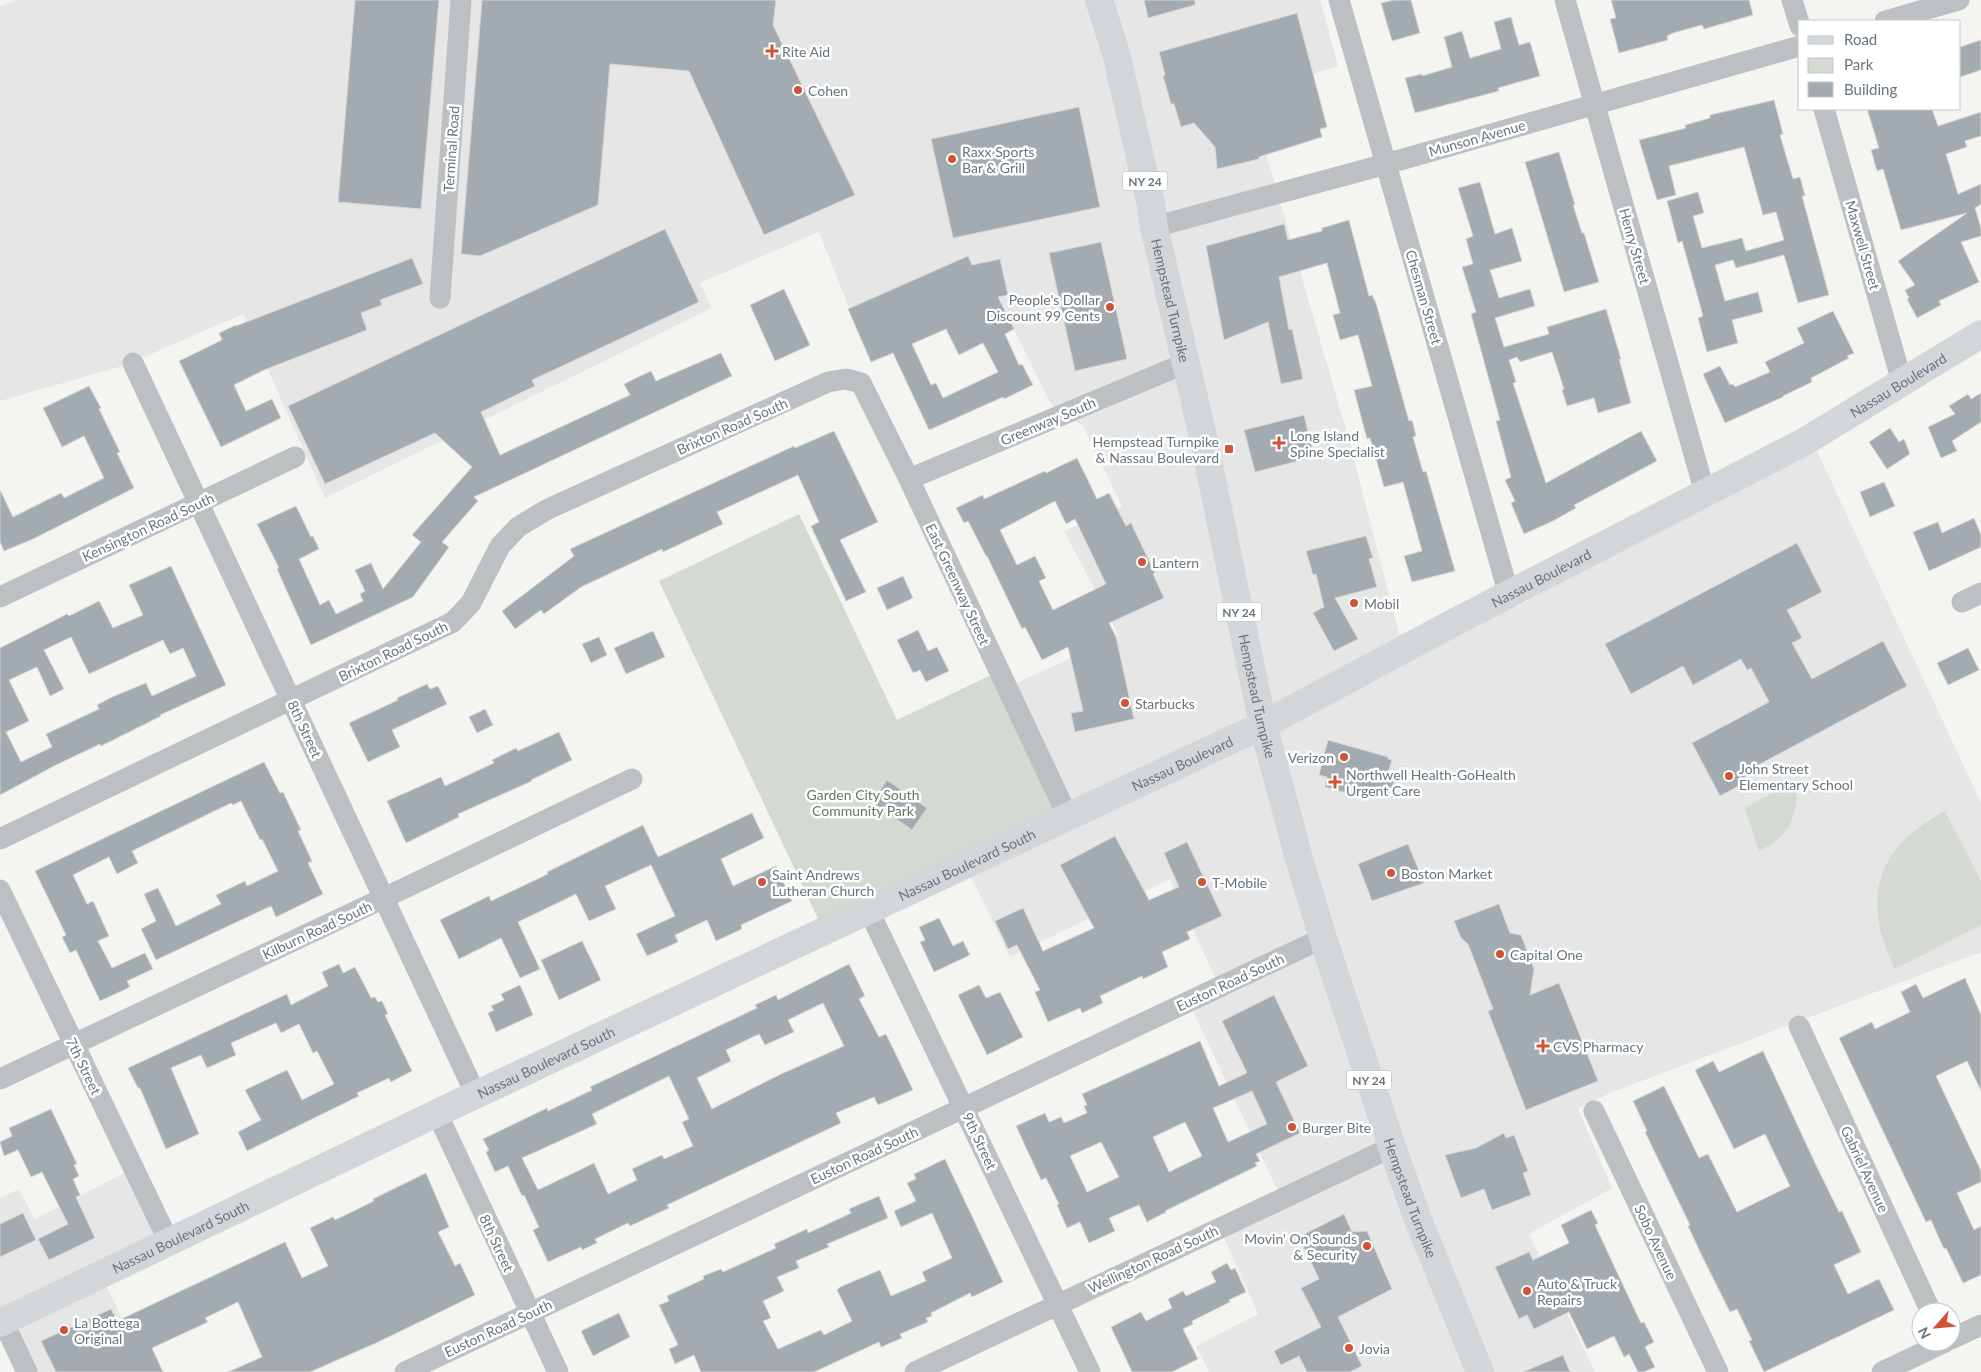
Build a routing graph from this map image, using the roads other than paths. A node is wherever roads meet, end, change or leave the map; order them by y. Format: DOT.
graph roads {
  1 [pos="461,0"];
  2 [pos="1099,0"];
  3 [pos="1339,0"];
  4 [pos="1565,0"];
  5 [pos="1792,0"];
  6 [pos="1959,0"];
  7 [pos="1798,20"];
  8 [pos="1889,20"];
  9 [pos="1798,47"];
  10 [pos="1595,104"];
  11 [pos="1824,110"];
  12 [pos="1386,164"];
  13 [pos="1154,227"];
  14 [pos="440,298"];
  15 [pos="1981,334"];
  16 [pos="133,363"];
  17 [pos="1186,363"];
  18 [pos="828,382"];
  19 [pos="1902,382"];
  20 [pos="295,457"];
  21 [pos="909,479"];
  22 [pos="1705,493"];
  23 [pos="198,503"];
  24 [pos="1508,595"];
  25 [pos="0,597"];
  26 [pos="291,700"];
  27 [pos="1263,725"];
  28 [pos="632,779"];
  29 [pos="1094,805"];
  30 [pos="1068,817"];
  31 [pos="0,839"];
  32 [pos="0,890"];
  33 [pos="384,898"];
  34 [pos="869,911"];
  35 [pos="1323,938"];
  36 [pos="1798,1026"];
  37 [pos="74,1045"];
  38 [pos="0,1079"];
  39 [pos="476,1095"];
  40 [pos="964,1108"];
  41 [pos="1594,1111"];
  42 [pos="437,1113"];
  43 [pos="1392,1147"];
  44 [pos="169,1242"];
  45 [pos="1926,1302"];
  46 [pos="1057,1305"];
  47 [pos="530,1313"];
  48 [pos="2,1322"];
  49 [pos="1981,1325"];
  50 [pos="1961,1334"];
  51 [pos="1924,1352"];
  52 [pos="27,1372"];
  53 [pos="405,1372"];
  54 [pos="558,1372"];
  55 [pos="915,1372"];
  56 [pos="1090,1372"];
  57 [pos="1480,1372"];
  58 [pos="1718,1372"];
  59 [pos="1882,1372"];
  1 -- 14 [label="street, Terminal Road"];
  2 -- 13 [label="main road, Hempstead Turnpike / NY 24"];
  3 -- 12 [label="street, Chesman Street"];
  4 -- 10 [label="street, Henry Street"];
  5 -- 7 [label="street"];
  6 -- 8 [label="street"];
  9 -- 10 [label="street, Munson Avenue"];
  10 -- 12 [label="street, Munson Avenue"];
  10 -- 22 [label="street, Henry Street"];
  11 -- 19 [label="street, Maxwell Street"];
  12 -- 13 [label="street, Munson Avenue"];
  12 -- 24 [label="street, Chesman Street"];
  13 -- 17 [label="main road, Hempstead Turnpike / NY 24"];
  15 -- 19 [label="main road, Nassau Boulevard"];
  16 -- 23 [label="street, 8th Street"];
  17 -- 21 [label="street, Greenway South"];
  17 -- 27 [label="main road, Hempstead Turnpike / NY 24"];
  18 -- 21 [label="street, East Greenway Street"];
  18 -- 26 [label="street, Brixton Road South"];
  19 -- 22 [label="main road, Nassau Boulevard"];
  20 -- 23 [label="street, Kensington Road South"];
  21 -- 30 [label="street, East Greenway Street"];
  22 -- 24 [label="main road, Nassau Boulevard"];
  23 -- 25 [label="street, Kensington Road South"];
  23 -- 26 [label="street, 8th Street"];
  24 -- 27 [label="main road, Nassau Boulevard"];
  26 -- 31 [label="street, Brixton Road South"];
  26 -- 33 [label="street, 8th Street"];
  27 -- 29 [label="main road, Nassau Boulevard"];
  27 -- 35 [label="main road, Hempstead Turnpike / NY 24"];
  28 -- 33 [label="street, Kilburn Road South"];
  29 -- 30 [label="main road, Nassau Boulevard South"];
  30 -- 34 [label="main road, Nassau Boulevard South"];
  32 -- 37 [label="street, 7th Street"];
  33 -- 37 [label="street, Kilburn Road South"];
  33 -- 39 [label="street, 8th Street"];
  34 -- 39 [label="main road, Nassau Boulevard South"];
  34 -- 40 [label="street, 9th Street"];
  35 -- 40 [label="street, Euston Road South"];
  35 -- 43 [label="main road, Hempstead Turnpike / NY 24"];
  36 -- 45 [label="street, Gabriel Avenue"];
  37 -- 38 [label="street, Kilburn Road South"];
  37 -- 44 [label="street, 7th Street"];
  39 -- 42 [label="main road, Nassau Boulevard South"];
  40 -- 46 [label="street, 9th Street"];
  40 -- 47 [label="street, Euston Road South"];
  41 -- 58 [label="street, Sobo Avenue"];
  42 -- 44 [label="main road, Nassau Boulevard South"];
  42 -- 47 [label="street, 8th Street"];
  43 -- 46 [label="street, Wellington Road South"];
  43 -- 57 [label="main road, Hempstead Turnpike / NY 24"];
  44 -- 48 [label="main road, Nassau Boulevard South"];
  46 -- 55 [label="street, Wellington Road South"];
  46 -- 56 [label="street, 9th Street"];
  47 -- 53 [label="street, Euston Road South"];
  47 -- 54 [label="street, 8th Street"];
  48 -- 52 [label="street"];
  49 -- 50 [label="street"];
  51 -- 59 [label="street"];
}
